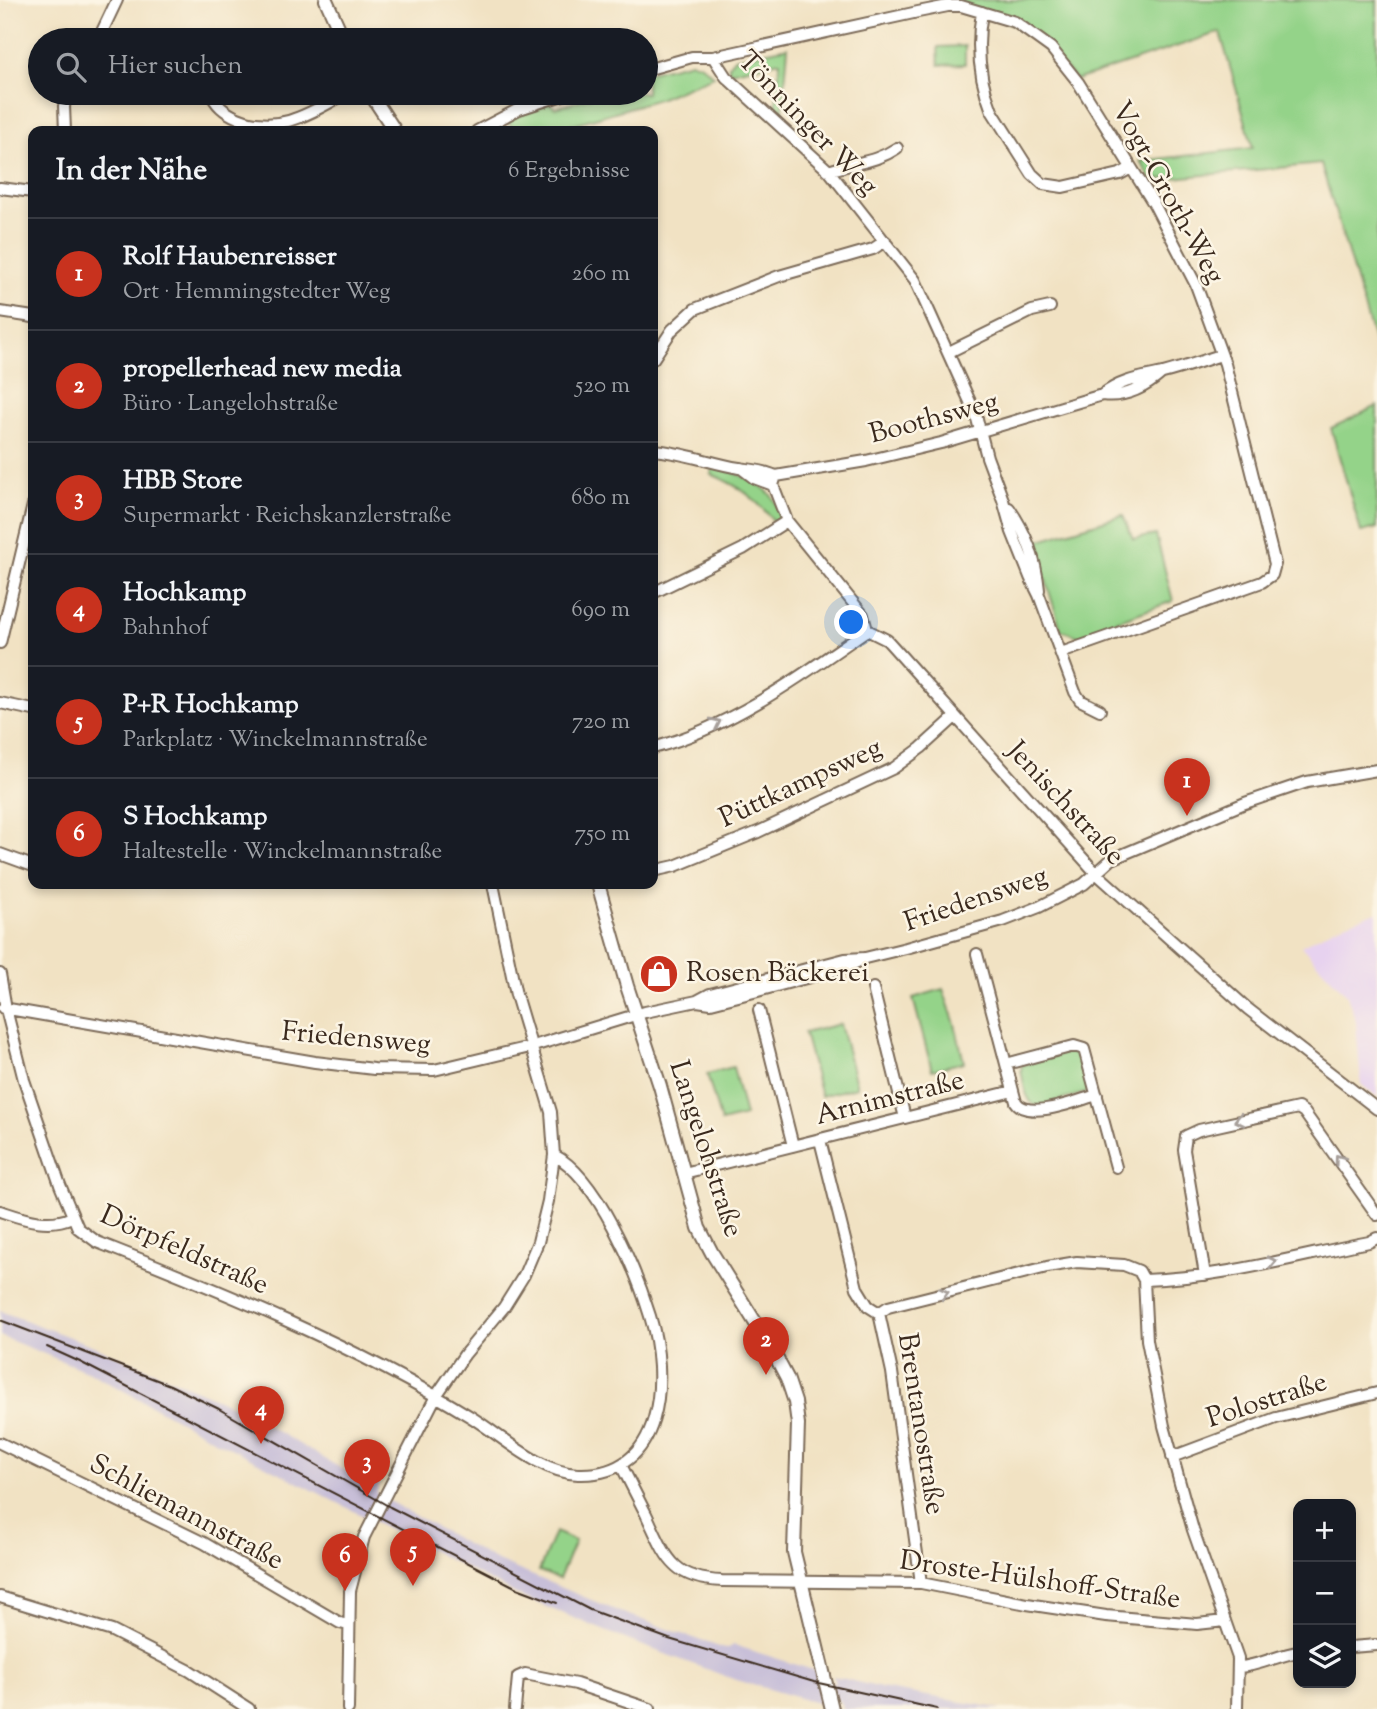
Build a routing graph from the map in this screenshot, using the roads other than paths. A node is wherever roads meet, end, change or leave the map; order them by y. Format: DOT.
graph roads {
  1 [pos="117,0"];
  2 [pos="326,0"];
  3 [pos="961,3"];
  4 [pos="982,12"];
  5 [pos="104,28"];
  6 [pos="339,28"];
  7 [pos="712,57"];
  8 [pos="658,67"];
  9 [pos="64,105"];
  10 [pos="219,105"];
  11 [pos="324,105"];
  12 [pos="378,105"];
  13 [pos="534,105"];
  14 [pos="65,126"];
  15 [pos="392,126"];
  16 [pos="488,126"];
  17 [pos="897,148"];
  18 [pos="1131,168"];
  19 [pos="829,172"];
  20 [pos="0,188"];
  21 [pos="28,191"];
  22 [pos="885,241"];
  23 [pos="1050,307"];
  24 [pos="0,312"];
  25 [pos="28,316"];
  26 [pos="658,351"];
  27 [pos="949,352"];
  28 [pos="1222,355"];
  29 [pos="981,432"];
  30 [pos="658,444"];
  31 [pos="658,450"];
  32 [pos="671,451"];
  33 [pos="774,481"];
  34 [pos="787,521"];
  35 [pos="28,525"];
  36 [pos="21,552"];
  37 [pos="28,553"];
  38 [pos="658,591"];
  39 [pos="867,630"];
  40 [pos="0,643"];
  41 [pos="1061,653"];
  42 [pos="0,703"];
  43 [pos="28,709"];
  44 [pos="1100,710"];
  45 [pos="956,717"];
  46 [pos="658,746"];
  47 [pos="1377,770"];
  48 [pos="0,854"];
  49 [pos="28,864"];
  50 [pos="658,870"];
  51 [pos="1096,873"];
  52 [pos="494,889"];
  53 [pos="600,889"];
  54 [pos="977,954"];
  55 [pos="0,974"];
  56 [pos="873,988"];
  57 [pos="3,1008"];
  58 [pos="759,1010"];
  59 [pos="637,1015"];
  60 [pos="530,1047"];
  61 [pos="1006,1063"];
  62 [pos="1013,1091"];
  63 [pos="1097,1095"];
  64 [pos="1377,1109"];
  65 [pos="905,1118"];
  66 [pos="820,1140"];
  67 [pos="793,1146"];
  68 [pos="554,1155"];
  69 [pos="1116,1167"];
  70 [pos="684,1173"];
  71 [pos="0,1211"];
  72 [pos="1377,1215"];
  73 [pos="72,1217"];
  74 [pos="1377,1238"];
  75 [pos="1205,1275"];
  76 [pos="1144,1280"];
  77 [pos="879,1313"];
  78 [pos="1377,1392"];
  79 [pos="436,1396"];
  80 [pos="0,1443"];
  81 [pos="1172,1457"];
  82 [pos="621,1465"];
  83 [pos="800,1582"];
  84 [pos="921,1583"];
  85 [pos="0,1597"];
  86 [pos="1225,1621"];
  87 [pos="348,1625"];
  88 [pos="1377,1644"];
  89 [pos="1356,1646"];
  90 [pos="1293,1653"];
  91 [pos="1239,1667"];
  92 [pos="831,1707"];
  93 [pos="249,1709"];
  94 [pos="348,1709"];
  95 [pos="515,1709"];
  96 [pos="650,1709"];
  97 [pos="1237,1709"];
  1 -- 5 [label="street"];
  2 -- 6 [label="street"];
  3 -- 4 [label="street, Vogt-Groth-Weg"];
  3 -- 7 [label="street, Vogt-Groth-Weg"];
  4 -- 18 [label="street, Vogt-Groth-Weg"];
  4 -- 18 [label="street"];
  7 -- 8 [label="street, Tönninger Weg"];
  7 -- 19 [label="street, Tönninger Weg"];
  9 -- 14 [label="street"];
  10 -- 11 [label="street"];
  12 -- 15 [label="street"];
  13 -- 16 [label="street"];
  17 -- 19 [label="street"];
  18 -- 28 [label="street, Vogt-Groth-Weg"];
  19 -- 22 [label="street, Tönninger Weg"];
  20 -- 21 [label="street"];
  22 -- 26 [label="street"];
  22 -- 27 [label="street, Tönninger Weg"];
  23 -- 27 [label="street"];
  24 -- 25 [label="street"];
  27 -- 29 [label="street, Tönninger Weg"];
  28 -- 29 [label="street, Boothsweg"];
  28 -- 41 [label="street, Vogt-Groth-Weg"];
  29 -- 33 [label="street, Boothsweg"];
  29 -- 41 [label="street, Tönninger Weg"];
  30 -- 32 [label="street"];
  31 -- 32 [label="street"];
  32 -- 33 [label="street"];
  33 -- 34 [label="street, Jenischstraße"];
  34 -- 38 [label="street"];
  34 -- 39 [label="street, Jenischstraße"];
  35 -- 36 [label="street"];
  36 -- 37 [label="street"];
  36 -- 40 [label="street"];
  39 -- 45 [label="street, Jenischstraße"];
  46 -- 39 [label="street, one-way"];
  41 -- 44 [label="street, Tönninger Weg"];
  42 -- 43 [label="street"];
  45 -- 50 [label="street, Püttkampsweg"];
  45 -- 51 [label="street, Jenischstraße"];
  47 -- 51 [label="street, Friedensweg"];
  48 -- 49 [label="street"];
  51 -- 59 [label="street, Friedensweg"];
  51 -- 64 [label="street, Jenischstraße"];
  52 -- 60 [label="street"];
  53 -- 59 [label="street, Langelohstraße"];
  54 -- 61 [label="street"];
  55 -- 57 [label="street, Dörpfeldstraße"];
  56 -- 65 [label="street"];
  57 -- 60 [label="street, Friedensweg"];
  57 -- 73 [label="street, Dörpfeldstraße"];
  58 -- 67 [label="street"];
  59 -- 60 [label="street, Friedensweg"];
  59 -- 70 [label="street, Langelohstraße"];
  60 -- 68 [label="street"];
  61 -- 62 [label="street"];
  61 -- 63 [label="street"];
  62 -- 63 [label="street"];
  62 -- 65 [label="street, Arnimstraße"];
  63 -- 69 [label="street"];
  65 -- 66 [label="street, Arnimstraße"];
  66 -- 67 [label="street, Arnimstraße"];
  66 -- 77 [label="street"];
  67 -- 70 [label="street, Arnimstraße"];
  68 -- 79 [label="street"];
  68 -- 82 [label="street"];
  70 -- 83 [label="street, Langelohstraße"];
  71 -- 73 [label="street"];
  72 -- 75 [label="street, one-way"];
  73 -- 79 [label="street, Dörpfeldstraße"];
  75 -- 74 [label="street, one-way"];
  75 -- 76 [label="street"];
  77 -- 76 [label="street, one-way"];
  76 -- 81 [label="street"];
  77 -- 84 [label="street, Brentanostraße"];
  78 -- 81 [label="street, Polostraße"];
  79 -- 82 [label="street, Dörpfeldstraße"];
  79 -- 87 [label="street"];
  80 -- 87 [label="street, Schliemannstraße"];
  81 -- 86 [label="street"];
  82 -- 83 [label="street, Droste-Hülshoff-Straße"];
  83 -- 84 [label="street, Droste-Hülshoff-Straße"];
  83 -- 92 [label="street, Langelohstraße"];
  84 -- 86 [label="street, Droste-Hülshoff-Straße"];
  85 -- 93 [label="street"];
  86 -- 91 [label="street"];
  87 -- 94 [label="street"];
  88 -- 89 [label="street"];
  90 -- 91 [label="street"];
  91 -- 97 [label="street"];
  95 -- 96 [label="street"];
}
